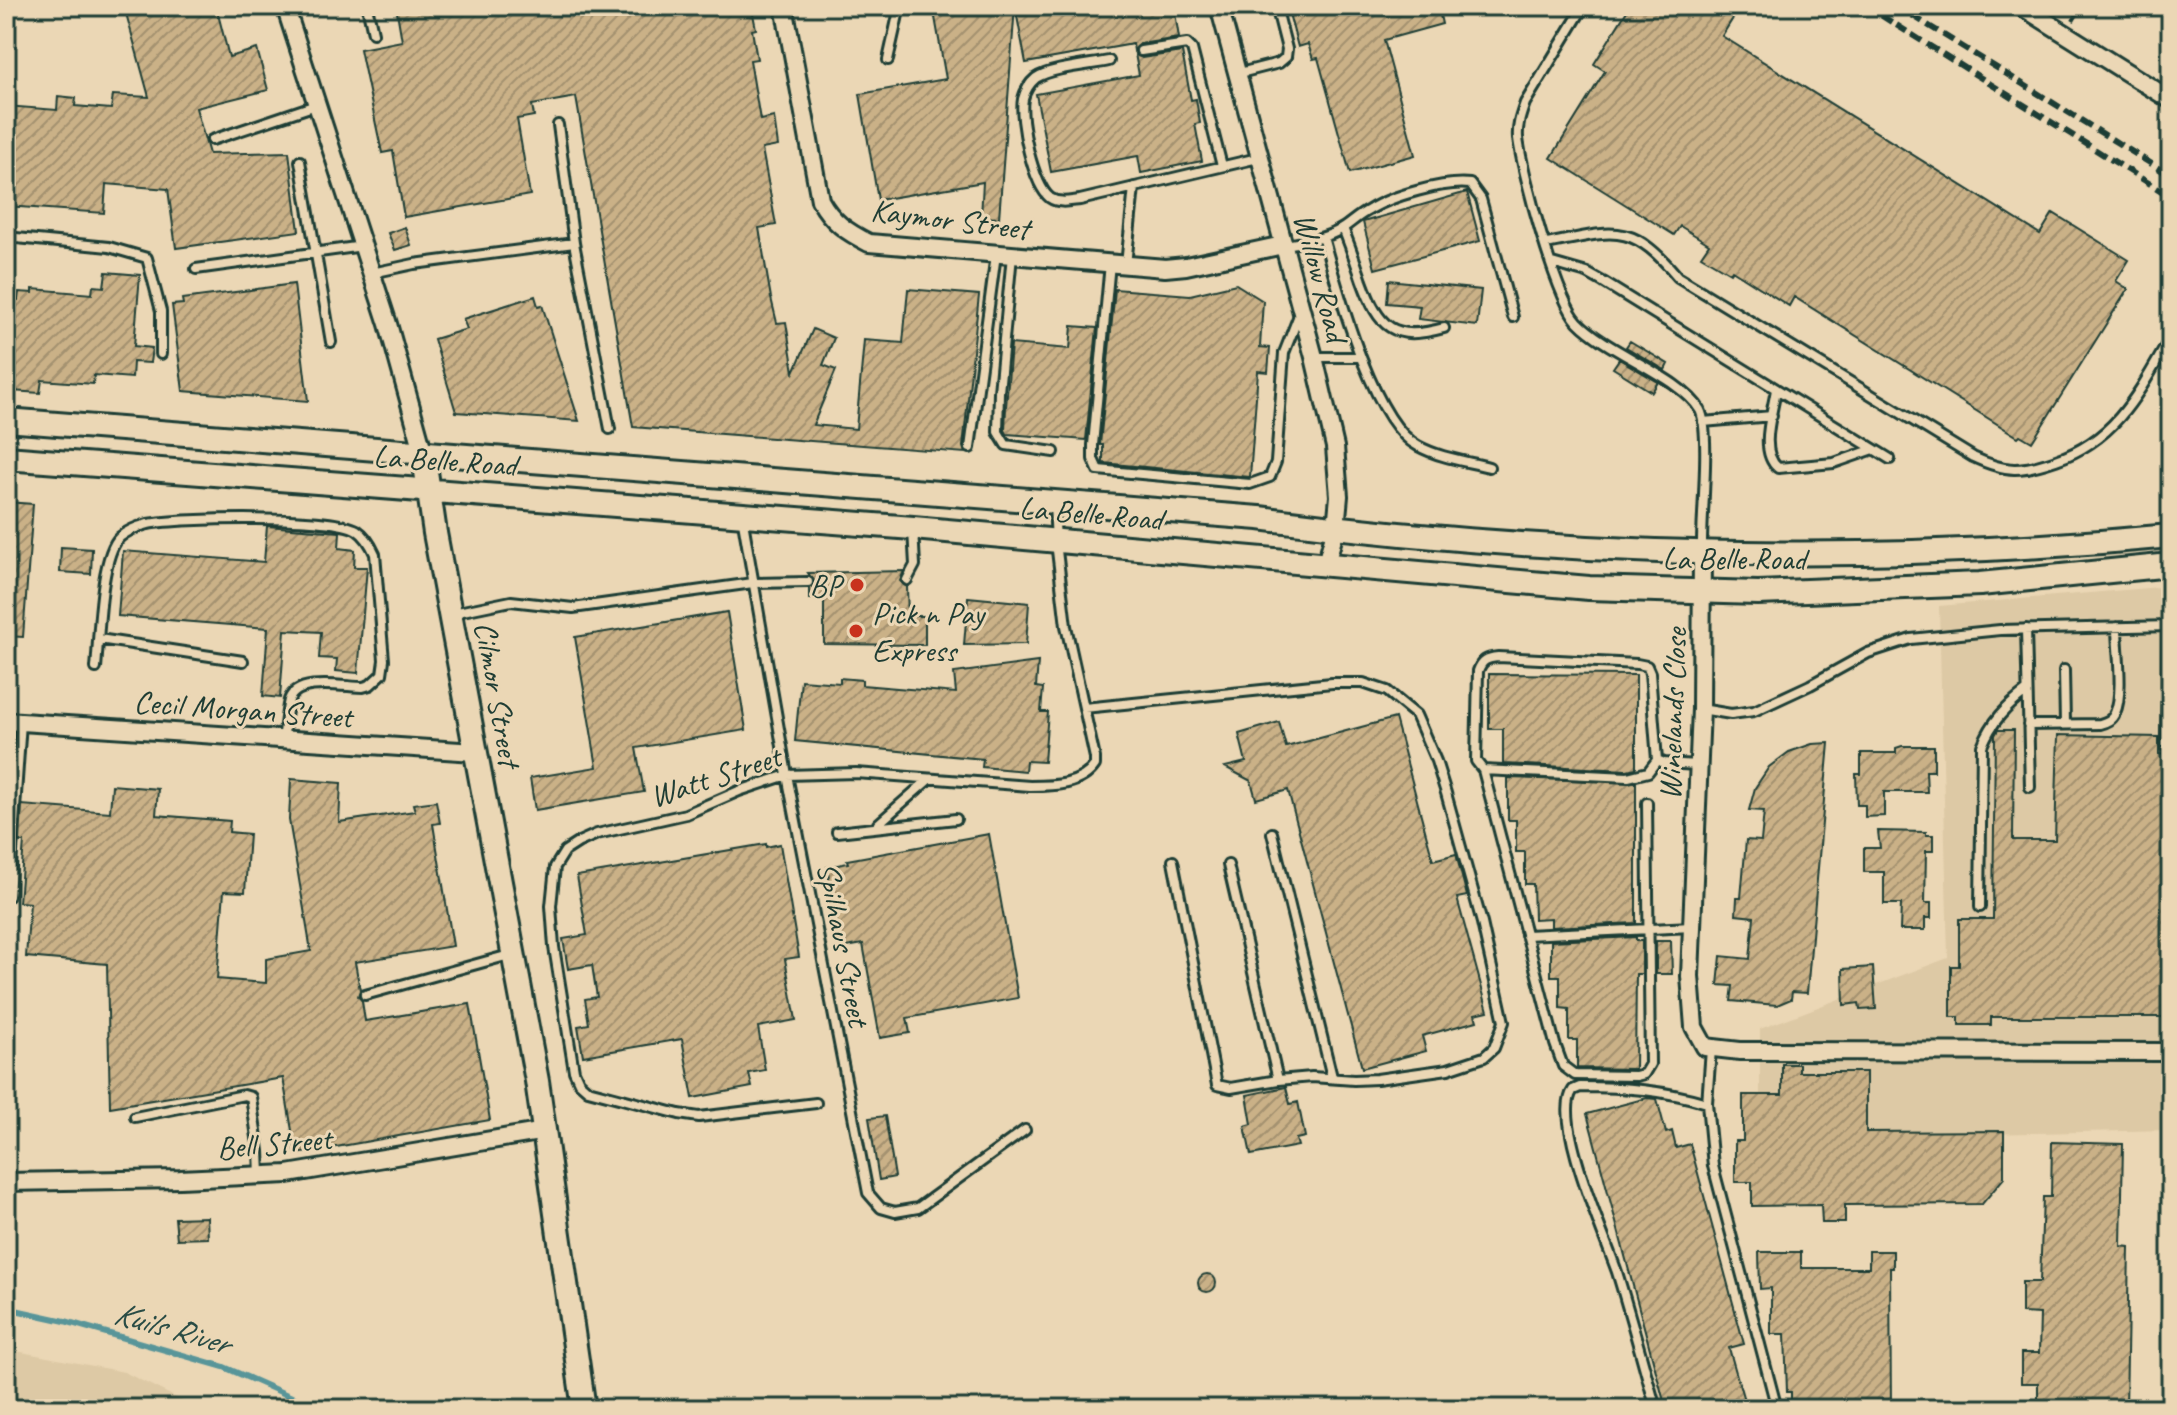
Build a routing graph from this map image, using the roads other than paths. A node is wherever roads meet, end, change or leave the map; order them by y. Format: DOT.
graph roads {
  1 [pos="285,6"];
  2 [pos="367,6"];
  3 [pos="784,6"];
  4 [pos="900,6"];
  5 [pos="1219,6"];
  6 [pos="1276,6"];
  7 [pos="1584,6"];
  8 [pos="2021,6"];
  9 [pos="373,33"];
  10 [pos="1141,51"];
  11 [pos="888,60"];
  12 [pos="1109,61"];
  13 [pos="1236,74"];
  14 [pos="2171,100"];
  15 [pos="317,105"];
  16 [pos="558,125"];
  17 [pos="212,140"];
  18 [pos="1258,158"];
  19 [pos="300,161"];
  20 [pos="1222,166"];
  21 [pos="1134,187"];
  22 [pos="1343,228"];
  23 [pos="6,237"];
  24 [pos="1323,237"];
  25 [pos="574,243"];
  26 [pos="1546,244"];
  27 [pos="1283,245"];
  28 [pos="363,246"];
  29 [pos="315,253"];
  30 [pos="1004,255"];
  31 [pos="1552,263"];
  32 [pos="1118,264"];
  33 [pos="196,269"];
  34 [pos="372,273"];
  35 [pos="1301,310"];
  36 [pos="1513,317"];
  37 [pos="1444,328"];
  38 [pos="2171,337"];
  39 [pos="331,342"];
  40 [pos="161,354"];
  41 [pos="1314,357"];
  42 [pos="1360,357"];
  43 [pos="1776,389"];
  44 [pos="1772,416"];
  45 [pos="6,420"];
  46 [pos="1703,422"];
  47 [pos="610,429"];
  48 [pos="970,448"];
  49 [pos="1874,449"];
  50 [pos="423,451"];
  51 [pos="1054,452"];
  52 [pos="6,458"];
  53 [pos="1890,459"];
  54 [pos="1489,467"];
  55 [pos="428,491"];
  56 [pos="1054,504"];
  57 [pos="742,515"];
  58 [pos="913,528"];
  59 [pos="1336,528"];
  60 [pos="2171,536"];
  61 [pos="1056,542"];
  62 [pos="1702,552"];
  63 [pos="2171,565"];
  64 [pos="1325,567"];
  65 [pos="907,580"];
  66 [pos="808,582"];
  67 [pos="753,583"];
  68 [pos="1702,592"];
  69 [pos="450,613"];
  70 [pos="2169,626"];
  71 [pos="2117,627"];
  72 [pos="2026,629"];
  73 [pos="99,639"];
  74 [pos="243,661"];
  75 [pos="6,667"];
  76 [pos="96,668"];
  77 [pos="20,669"];
  78 [pos="2064,670"];
  79 [pos="6,683"];
  80 [pos="2027,691"];
  81 [pos="1084,708"];
  82 [pos="1701,709"];
  83 [pos="14,722"];
  84 [pos="2065,724"];
  85 [pos="2028,725"];
  86 [pos="283,740"];
  87 [pos="2166,747"];
  88 [pos="475,752"];
  89 [pos="1657,760"];
  90 [pos="1699,765"];
  91 [pos="1483,770"];
  92 [pos="787,775"];
  93 [pos="928,780"];
  94 [pos="2030,787"];
  95 [pos="1647,803"];
  96 [pos="956,819"];
  97 [pos="876,826"];
  98 [pos="837,832"];
  99 [pos="1272,833"];
  100 [pos="1173,861"];
  101 [pos="1228,865"];
  102 [pos="9,896"];
  103 [pos="1980,907"];
  104 [pos="1692,927"];
  105 [pos="1647,930"];
  106 [pos="1526,935"];
  107 [pos="514,953"];
  108 [pos="365,995"];
  109 [pos="1711,1049"];
  110 [pos="2171,1052"];
  111 [pos="1332,1077"];
  112 [pos="1278,1080"];
  113 [pos="816,1103"];
  114 [pos="1707,1103"];
  115 [pos="135,1117"];
  116 [pos="1025,1130"];
  117 [pos="545,1131"];
  118 [pos="260,1175"];
  119 [pos="6,1182"];
  120 [pos="584,1409"];
  121 [pos="1656,1409"];
  122 [pos="1777,1409"];
  1 -- 15 [label="street, Cilmor Street"];
  2 -- 9 [label="lane"];
  3 -- 30 [label="street, Kaymor Street"];
  4 -- 11 [label="lane"];
  5 -- 13 [label="street, Willow Road"];
  6 -- 13 [label="lane"];
  7 -- 26 [label="lane"];
  8 -- 14 [label="street"];
  10 -- 20 [label="lane"];
  12 -- 21 [label="lane"];
  13 -- 18 [label="street, Willow Road"];
  15 -- 17 [label="lane"];
  15 -- 28 [label="street, Cilmor Street"];
  16 -- 25 [label="lane"];
  18 -- 20 [label="lane"];
  18 -- 27 [label="street, Willow Road"];
  19 -- 29 [label="lane"];
  20 -- 21 [label="lane"];
  21 -- 32 [label="lane"];
  22 -- 24 [label="lane"];
  22 -- 36 [label="lane"];
  22 -- 37 [label="lane"];
  23 -- 40 [label="lane"];
  24 -- 27 [label="lane"];
  24 -- 42 [label="lane"];
  25 -- 34 [label="lane"];
  25 -- 47 [label="lane"];
  26 -- 31 [label="lane"];
  26 -- 38 [label="lane"];
  27 -- 32 [label="street, Kaymor Street"];
  27 -- 35 [label="street, Willow Road"];
  28 -- 29 [label="lane"];
  28 -- 34 [label="street, Cilmor Street"];
  29 -- 33 [label="lane"];
  29 -- 39 [label="lane"];
  30 -- 32 [label="street, Kaymor Street"];
  30 -- 48 [label="lane"];
  30 -- 51 [label="lane"];
  31 -- 43 [label="lane"];
  31 -- 46 [label="lane"];
  32 -- 35 [label="lane"];
  34 -- 50 [label="street, Cilmor Street"];
  35 -- 41 [label="street, Willow Road"];
  41 -- 42 [label="lane"];
  41 -- 59 [label="street, Willow Road"];
  42 -- 54 [label="lane"];
  43 -- 44 [label="lane"];
  43 -- 49 [label="lane"];
  44 -- 46 [label="lane"];
  44 -- 49 [label="lane"];
  45 -- 50 [label="main road, La Belle Road"];
  46 -- 62 [label="lane, Winelands Close"];
  49 -- 53 [label="lane"];
  50 -- 55 [label="main road, Cilmor Street"];
  50 -- 56 [label="main road, La Belle Road"];
  52 -- 55 [label="main road, La Belle Road"];
  55 -- 57 [label="main road, La Belle Road"];
  55 -- 69 [label="main road, Cilmor Street"];
  56 -- 59 [label="main road, La Belle Road"];
  56 -- 61 [label="lane, Watt Street"];
  57 -- 58 [label="main road, La Belle Road"];
  57 -- 67 [label="lane, Spilhaus Street"];
  58 -- 61 [label="main road, La Belle Road"];
  58 -- 65 [label="lane"];
  59 -- 62 [label="main road, La Belle Road"];
  59 -- 64 [label="street, Willow Road"];
  60 -- 62 [label="main road, La Belle Road"];
  61 -- 64 [label="main road, La Belle Road"];
  61 -- 81 [label="lane, Watt Street"];
  62 -- 68 [label="street, Winelands Close"];
  63 -- 68 [label="main road, La Belle Road"];
  64 -- 68 [label="main road, La Belle Road"];
  66 -- 67 [label="lane"];
  67 -- 69 [label="lane"];
  67 -- 92 [label="lane, Spilhaus Street"];
  68 -- 82 [label="street, Winelands Close"];
  69 -- 88 [label="main road, Cilmor Street"];
  70 -- 71 [label="lane"];
  70 -- 87 [label="lane"];
  71 -- 72 [label="lane"];
  71 -- 84 [label="lane"];
  72 -- 80 [label="lane"];
  72 -- 82 [label="lane"];
  73 -- 74 [label="lane"];
  73 -- 76 [label="lane"];
  73 -- 86 [label="lane"];
  75 -- 77 [label="lane"];
  75 -- 79 [label="lane"];
  78 -- 84 [label="lane"];
  80 -- 85 [label="lane"];
  80 -- 103 [label="lane"];
  81 -- 93 [label="lane, Watt Street"];
  81 -- 111 [label="lane"];
  82 -- 90 [label="street, Winelands Close"];
  83 -- 86 [label="street, Cecil Morgan Street"];
  83 -- 102 [label="lane"];
  84 -- 85 [label="lane"];
  85 -- 94 [label="lane"];
  86 -- 88 [label="street, Cecil Morgan Street"];
  88 -- 107 [label="main road, Cilmor Street"];
  89 -- 90 [label="lane"];
  89 -- 91 [label="lane"];
  89 -- 91 [label="lane"];
  90 -- 104 [label="street, Winelands Close"];
  91 -- 106 [label="lane"];
  92 -- 93 [label="lane, Watt Street"];
  92 -- 113 [label="lane, Watt Street"];
  92 -- 116 [label="lane, Spilhaus Street"];
  93 -- 97 [label="lane"];
  95 -- 105 [label="lane"];
  96 -- 97 [label="lane"];
  97 -- 98 [label="lane"];
  99 -- 111 [label="lane"];
  100 -- 112 [label="lane"];
  101 -- 112 [label="lane"];
  104 -- 105 [label="lane"];
  104 -- 109 [label="street, Winelands Close"];
  105 -- 106 [label="lane"];
  105 -- 106 [label="lane"];
  107 -- 108 [label="lane"];
  107 -- 117 [label="main road, Cilmor Street"];
  109 -- 110 [label="street"];
  109 -- 114 [label="lane"];
  111 -- 112 [label="lane"];
  114 -- 121 [label="lane"];
  114 -- 122 [label="lane"];
  115 -- 118 [label="lane"];
  117 -- 118 [label="street, Bell Street"];
  117 -- 120 [label="main road, Cilmor Street"];
  118 -- 119 [label="street, Bell Street"];
}
